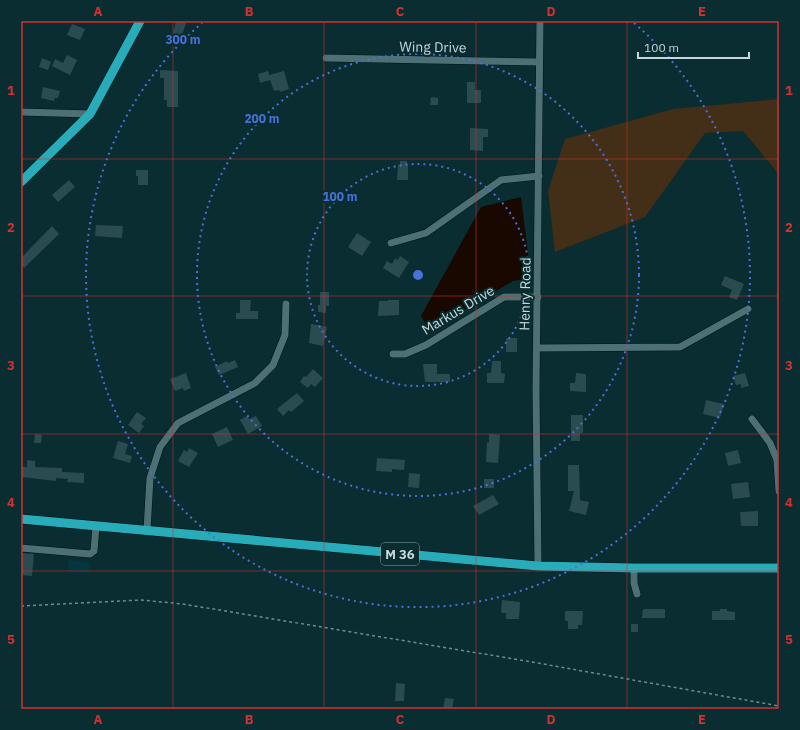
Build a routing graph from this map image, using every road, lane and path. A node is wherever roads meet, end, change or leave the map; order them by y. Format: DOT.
graph roads {
  1 [pos="140,21"];
  2 [pos="540,21"];
  3 [pos="326,58"];
  4 [pos="538,62"];
  5 [pos="21,112"];
  6 [pos="90,114"];
  7 [pos="539,176"];
  8 [pos="21,182"];
  9 [pos="391,243"];
  10 [pos="538,297"];
  11 [pos="286,304"];
  12 [pos="748,309"];
  13 [pos="537,348"];
  14 [pos="393,354"];
  15 [pos="752,418"];
  16 [pos="779,491"];
  17 [pos="21,519"];
  18 [pos="96,526"];
  19 [pos="147,530"];
  20 [pos="21,548"];
  21 [pos="538,566"];
  22 [pos="634,568"];
  23 [pos="779,568"];
  24 [pos="638,594"];
  25 [pos="21,606"];
  26 [pos="779,706"];
  1 -- 6 [label="main road"];
  2 -- 4 [label="street, Henry Road"];
  3 -- 4 [label="street, Wing Drive"];
  4 -- 7 [label="street, Henry Road"];
  5 -- 6 [label="street"];
  6 -- 8 [label="main road"];
  7 -- 9 [label="street"];
  7 -- 10 [label="street, Henry Road"];
  10 -- 13 [label="street, Henry Road"];
  10 -- 14 [label="street, Markus Drive"];
  11 -- 19 [label="street"];
  12 -- 13 [label="street"];
  13 -- 21 [label="street, Henry Road"];
  15 -- 16 [label="street"];
  17 -- 18 [label="main road, M 36"];
  18 -- 19 [label="main road, M 36"];
  18 -- 20 [label="street"];
  19 -- 21 [label="main road, M 36"];
  21 -- 22 [label="main road, M 36"];
  22 -- 23 [label="main road, M 36"];
  22 -- 24 [label="street"];
  25 -- 26 [label="path"];
}
